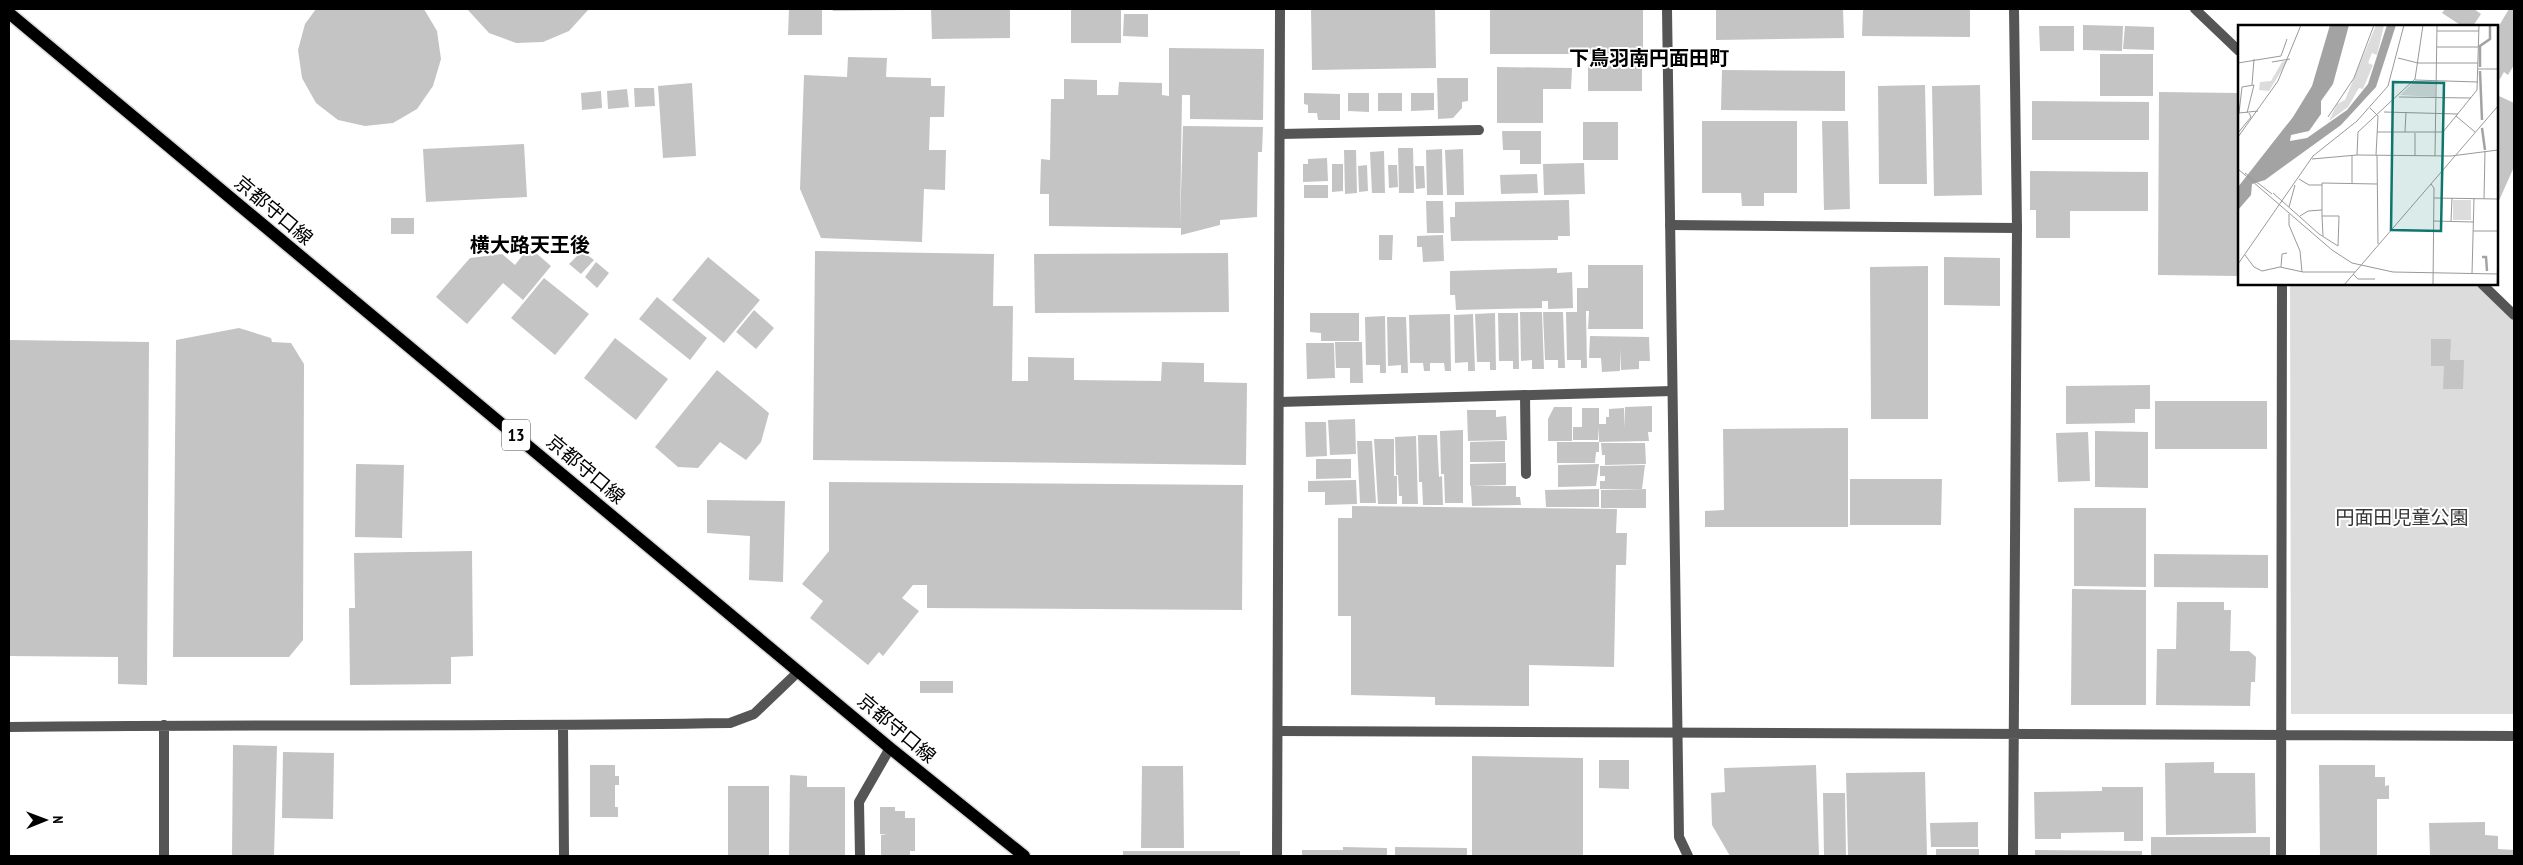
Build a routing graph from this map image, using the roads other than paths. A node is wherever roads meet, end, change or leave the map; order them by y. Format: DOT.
graph roads {
  1 [pos="1280,9"];
  2 [pos="1667,9"];
  3 [pos="2014,9"];
  4 [pos="2195,9"];
  5 [pos="9,13"];
  6 [pos="2238,50"];
  7 [pos="1480,130"];
  8 [pos="1280,134"];
  9 [pos="1670,225"];
  10 [pos="2017,228"];
  11 [pos="2282,285"];
  12 [pos="2483,285"];
  13 [pos="2514,315"];
  14 [pos="1672,391"];
  15 [pos="1525,395"];
  16 [pos="1279,402"];
  17 [pos="1526,474"];
  18 [pos="799,671"];
  19 [pos="164,725"];
  20 [pos="564,726"];
  21 [pos="9,727"];
  22 [pos="1278,730"];
  23 [pos="1678,733"];
  24 [pos="2013,734"];
  25 [pos="2282,735"];
  26 [pos="2514,736"];
  27 [pos="890,748"];
  28 [pos="164,856"];
  29 [pos="564,856"];
  30 [pos="860,856"];
  31 [pos="1024,856"];
  32 [pos="1277,856"];
  33 [pos="1688,856"];
  34 [pos="2013,856"];
  35 [pos="2281,856"];
  1 -- 8 [label="street"];
  2 -- 9 [label="street"];
  3 -- 10 [label="street"];
  4 -- 6 [label="street"];
  5 -- 18 [label="main road, 京都守口線 / 13"];
  7 -- 8 [label="street"];
  8 -- 16 [label="street"];
  9 -- 10 [label="street"];
  9 -- 14 [label="street"];
  10 -- 24 [label="street"];
  11 -- 25 [label="street"];
  12 -- 13 [label="street"];
  14 -- 15 [label="street"];
  14 -- 23 [label="street"];
  15 -- 16 [label="street"];
  15 -- 17 [label="street"];
  16 -- 22 [label="street"];
  18 -- 20 [label="street"];
  18 -- 27 [label="main road, 京都守口線 / 13"];
  19 -- 20 [label="street"];
  19 -- 21 [label="street"];
  19 -- 28 [label="street"];
  20 -- 29 [label="street"];
  22 -- 23 [label="street"];
  22 -- 32 [label="street"];
  23 -- 24 [label="street"];
  23 -- 33 [label="street"];
  24 -- 25 [label="street"];
  24 -- 34 [label="street"];
  25 -- 26 [label="street"];
  25 -- 35 [label="street"];
  27 -- 30 [label="street"];
  27 -- 31 [label="main road, 京都守口線 / 13"];
}
